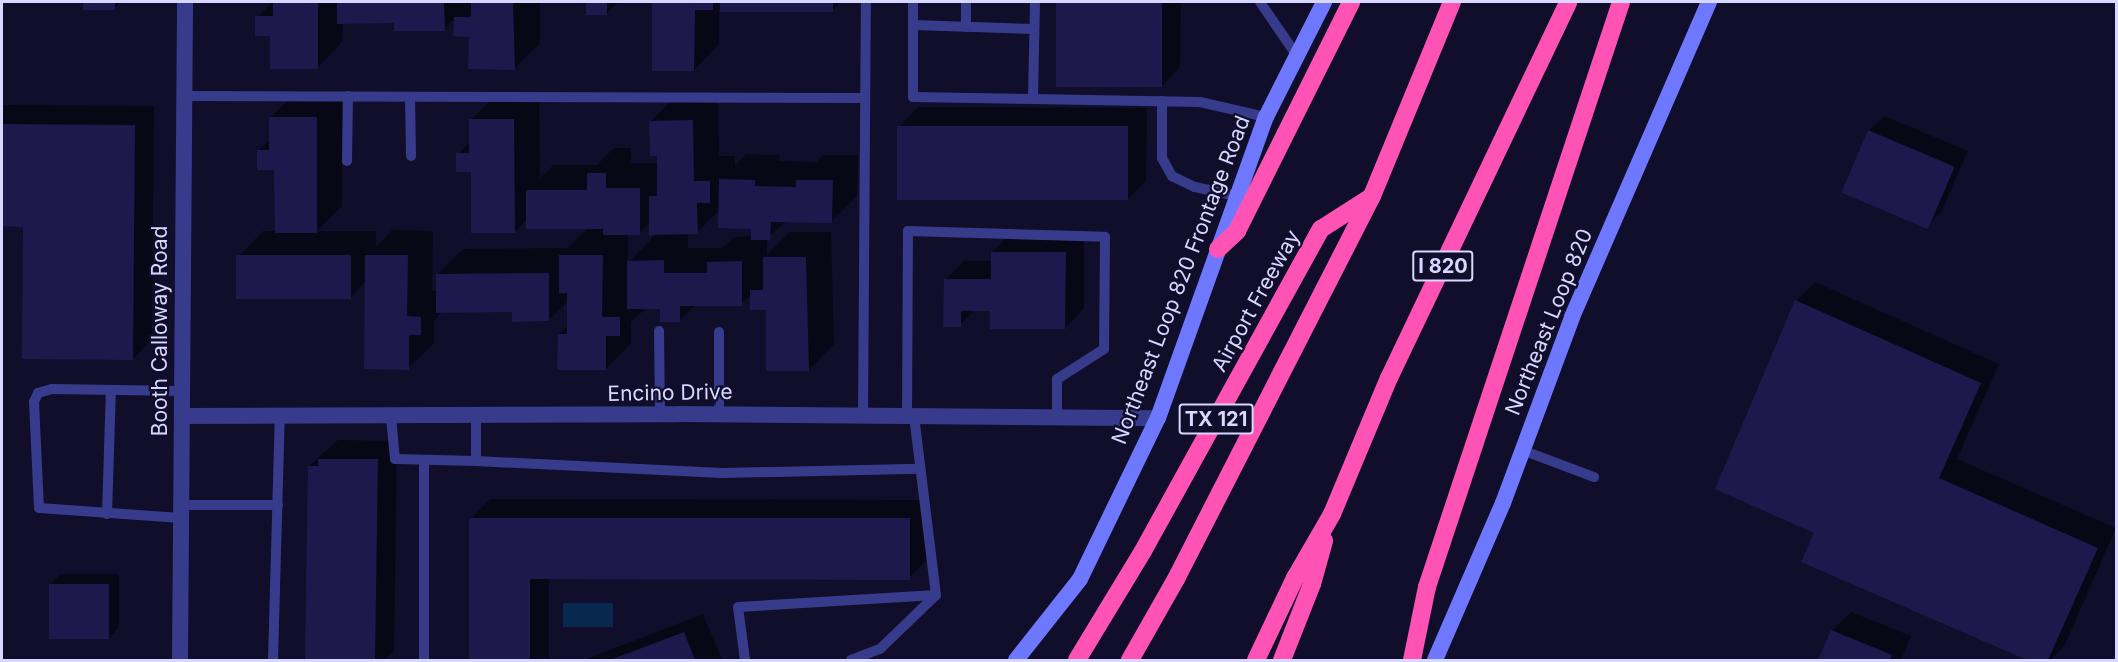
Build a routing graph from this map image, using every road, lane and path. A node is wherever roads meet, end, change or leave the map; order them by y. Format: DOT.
graph roads {
  1 [pos="185,2"];
  2 [pos="866,2"];
  3 [pos="913,2"];
  4 [pos="966,2"];
  5 [pos="1035,2"];
  6 [pos="1260,2"];
  7 [pos="1324,2"];
  8 [pos="1351,2"];
  9 [pos="1452,2"];
  10 [pos="1568,2"];
  11 [pos="1621,2"];
  12 [pos="1709,2"];
  13 [pos="913,25"];
  14 [pos="966,27"];
  15 [pos="1034,29"];
  16 [pos="1295,53"];
  17 [pos="184,96"];
  18 [pos="348,96"];
  19 [pos="410,97"];
  20 [pos="865,98"];
  21 [pos="1033,99"];
  22 [pos="1162,101"];
  23 [pos="1266,117"];
  24 [pos="411,156"];
  25 [pos="347,161"];
  26 [pos="1237,196"];
  27 [pos="1372,196"];
  28 [pos="1218,249"];
  29 [pos="659,331"];
  30 [pos="719,332"];
  31 [pos="111,390"];
  32 [pos="182,392"];
  33 [pos="660,415"];
  34 [pos="719,415"];
  35 [pos="182,416"];
  36 [pos="280,416"];
  37 [pos="863,416"];
  38 [pos="391,417"];
  39 [pos="476,417"];
  40 [pos="911,417"];
  41 [pos="1057,418"];
  42 [pos="1158,418"];
  43 [pos="1522,450"];
  44 [pos="424,460"];
  45 [pos="476,461"];
  46 [pos="920,469"];
  47 [pos="1594,477"];
  48 [pos="278,505"];
  49 [pos="181,511"];
  50 [pos="107,514"];
  51 [pos="1332,514"];
  52 [pos="936,595"];
  53 [pos="180,660"];
  54 [pos="273,660"];
  55 [pos="424,660"];
  56 [pos="745,660"];
  57 [pos="851,660"];
  58 [pos="1016,660"];
  59 [pos="1077,660"];
  60 [pos="1130,660"];
  61 [pos="1256,660"];
  62 [pos="1282,660"];
  63 [pos="1412,660"];
  64 [pos="1435,660"];
  1 -- 17 [label="street, Booth Calloway Road"];
  2 -- 20 [label="lane"];
  3 -- 13 [label="lane"];
  4 -- 14 [label="lane"];
  5 -- 15 [label="lane"];
  6 -- 16 [label="lane"];
  7 -- 16 [label="main road, Northeast Loop 820 Frontage Road"];
  8 -- 28 [label="highway"];
  9 -- 27 [label="highway"];
  10 -- 51 [label="highway, I 820"];
  11 -- 63 [label="highway"];
  12 -- 43 [label="main road, Northeast Loop 820"];
  13 -- 14 [label="lane"];
  13 -- 21 [label="lane"];
  14 -- 15 [label="lane"];
  15 -- 21 [label="lane"];
  16 -- 23 [label="main road, Northeast Loop 820 Frontage Road"];
  17 -- 18 [label="lane"];
  17 -- 32 [label="street, Booth Calloway Road"];
  18 -- 19 [label="lane"];
  18 -- 25 [label="lane"];
  19 -- 20 [label="lane"];
  19 -- 24 [label="lane"];
  20 -- 37 [label="lane"];
  21 -- 22 [label="lane"];
  22 -- 23 [label="lane"];
  22 -- 26 [label="lane"];
  23 -- 26 [label="main road, Northeast Loop 820 Frontage Road"];
  26 -- 28 [label="main road, Northeast Loop 820 Frontage Road"];
  27 -- 59 [label="highway, Airport Freeway / TX 121"];
  27 -- 60 [label="highway"];
  28 -- 42 [label="main road, Northeast Loop 820 Frontage Road"];
  29 -- 33 [label="lane"];
  30 -- 34 [label="lane"];
  31 -- 32 [label="lane"];
  31 -- 50 [label="lane"];
  31 -- 50 [label="lane"];
  32 -- 35 [label="street, Booth Calloway Road"];
  33 -- 34 [label="street, Encino Drive"];
  33 -- 39 [label="street, Encino Drive"];
  34 -- 37 [label="street, Encino Drive"];
  35 -- 36 [label="street, Encino Drive"];
  35 -- 49 [label="street, Booth Calloway Road"];
  36 -- 38 [label="street, Encino Drive"];
  36 -- 48 [label="lane"];
  37 -- 40 [label="street, Encino Drive"];
  38 -- 39 [label="street, Encino Drive"];
  38 -- 44 [label="lane"];
  39 -- 45 [label="lane"];
  40 -- 41 [label="street, Encino Drive"];
  40 -- 41 [label="lane"];
  40 -- 46 [label="lane"];
  41 -- 42 [label="street, Encino Drive"];
  42 -- 58 [label="main road, Northeast Loop 820 Frontage Road"];
  43 -- 47 [label="lane"];
  43 -- 64 [label="main road, Northeast Loop 820"];
  44 -- 45 [label="lane"];
  44 -- 55 [label="lane"];
  45 -- 46 [label="lane"];
  46 -- 52 [label="lane"];
  48 -- 49 [label="lane"];
  48 -- 54 [label="lane"];
  49 -- 50 [label="lane"];
  49 -- 53 [label="street, Booth Calloway Road"];
  51 -- 61 [label="highway"];
  51 -- 62 [label="highway, I 820"];
  52 -- 56 [label="lane"];
  52 -- 57 [label="lane"];
}
